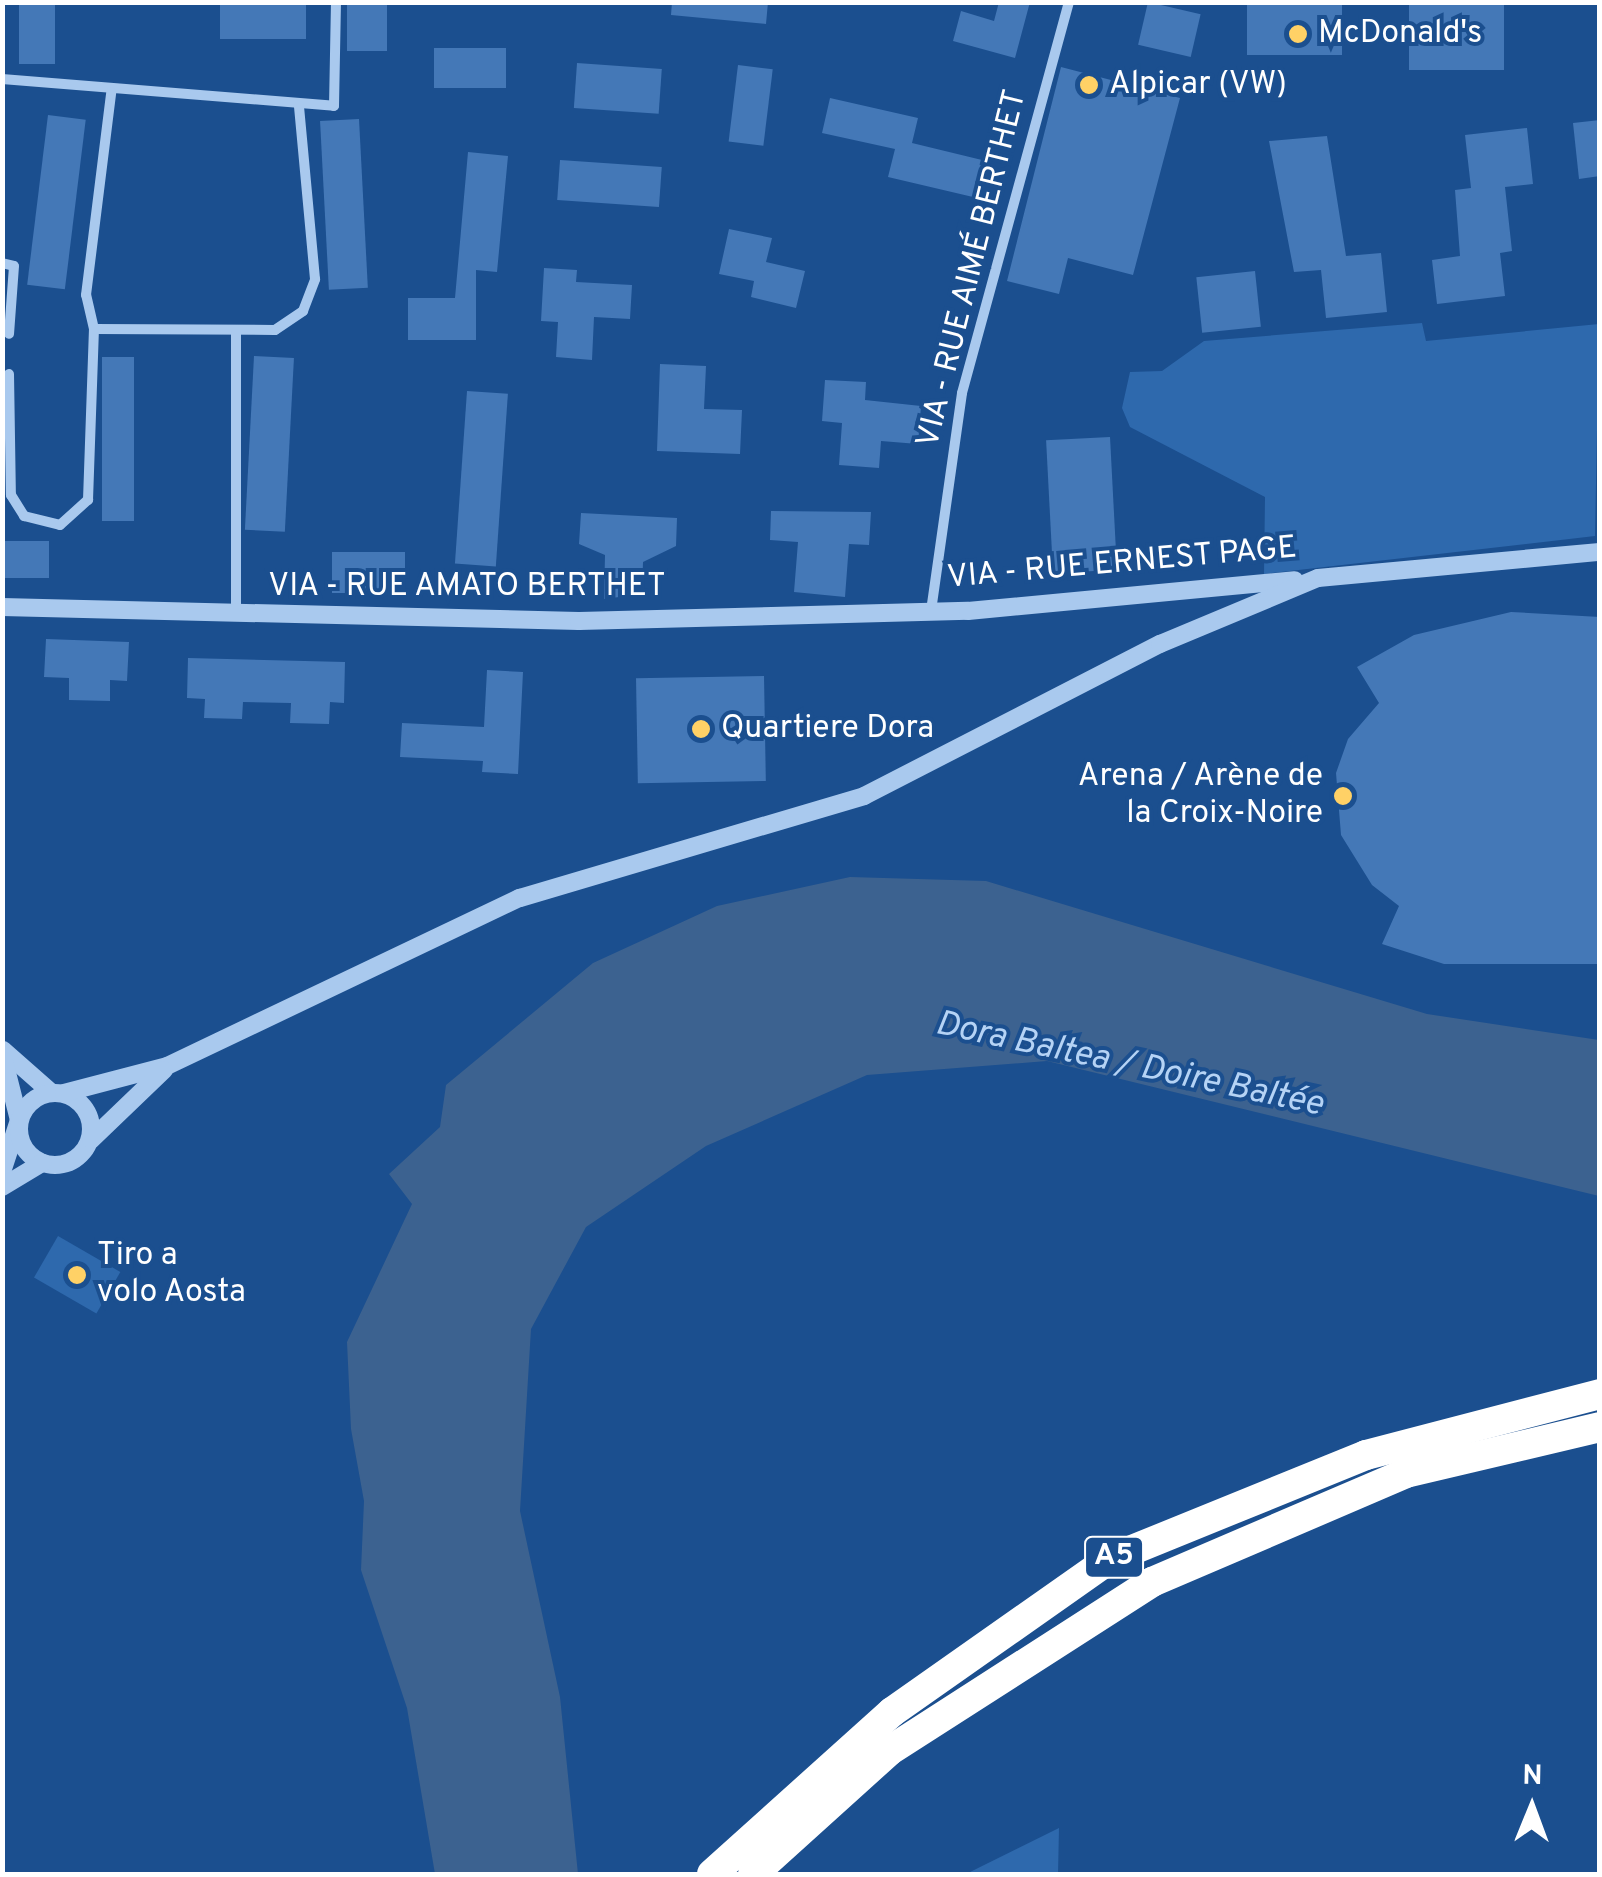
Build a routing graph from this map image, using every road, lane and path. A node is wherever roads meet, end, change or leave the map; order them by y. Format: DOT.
graph roads {
  1 [pos="336,2"];
  2 [pos="1069,2"];
  3 [pos="2,79"];
  4 [pos="111,92"];
  5 [pos="299,106"];
  6 [pos="2,263"];
  7 [pos="94,329"];
  8 [pos="236,332"];
  9 [pos="9,334"];
  10 [pos="10,374"];
  11 [pos="1600,552"];
  12 [pos="1318,578"];
  13 [pos="2,607"];
  14 [pos="931,610"];
  15 [pos="236,616"];
  16 [pos="2,1051"];
  17 [pos="168,1066"];
  18 [pos="58,1093"];
  19 [pos="18,1120"];
  20 [pos="90,1140"];
  21 [pos="42,1163"];
  22 [pos="2,1172"];
  23 [pos="2,1187"];
  24 [pos="1600,1394"];
  25 [pos="1600,1427"];
  26 [pos="712,1874"];
  27 [pos="753,1874"];
  1 -- 5 [label="street"];
  2 -- 14 [label="street, VIA - RUE AIMÉ BERTHET"];
  3 -- 4 [label="street"];
  4 -- 5 [label="street"];
  4 -- 7 [label="street"];
  5 -- 8 [label="street"];
  6 -- 9 [label="street"];
  7 -- 8 [label="street"];
  7 -- 10 [label="street"];
  8 -- 15 [label="street"];
  11 -- 12 [label="street, VIA - RUE ERNEST PAGE"];
  12 -- 14 [label="street, VIA - RUE ERNEST PAGE"];
  12 -- 17 [label="street"];
  13 -- 15 [label="street, VIA - RUE AMATO BERTHET"];
  14 -- 15 [label="street, VIA - RUE AMATO BERTHET"];
  16 -- 18 [label="street"];
  16 -- 19 [label="street"];
  17 -- 18 [label="street"];
  17 -- 20 [label="street"];
  18 -- 19 [label="street"];
  18 -- 20 [label="street"];
  19 -- 21 [label="street"];
  19 -- 22 [label="street"];
  20 -- 21 [label="street"];
  21 -- 23 [label="street"];
  24 -- 26 [label="highway, A5"];
  25 -- 27 [label="highway, A5"];
}
